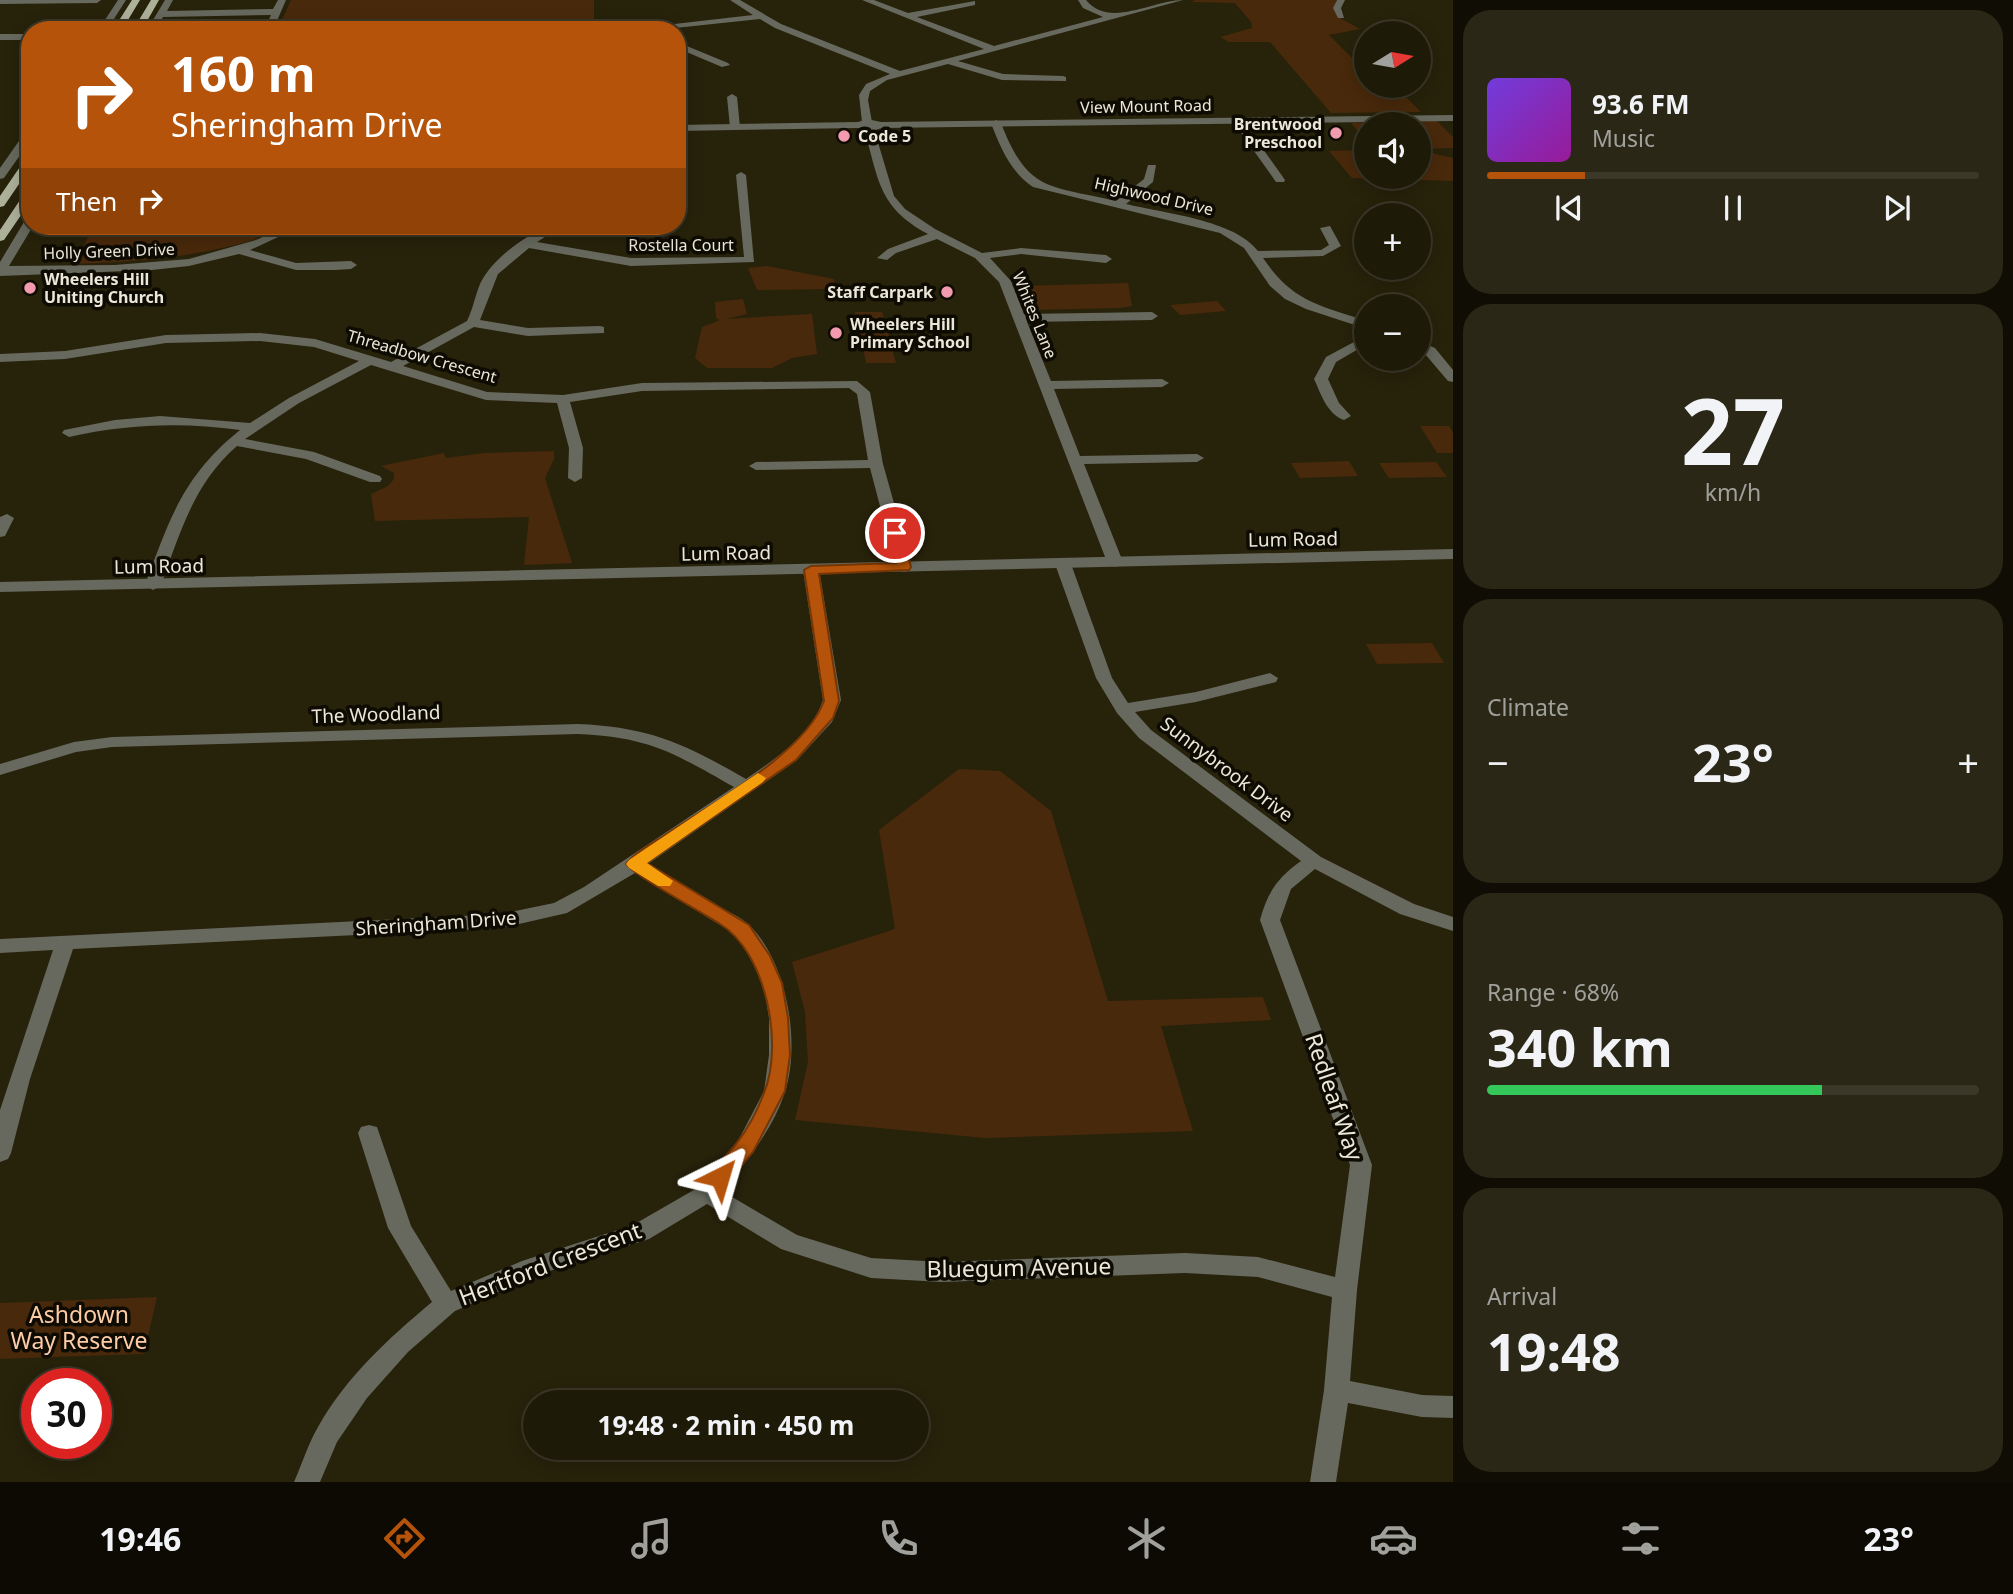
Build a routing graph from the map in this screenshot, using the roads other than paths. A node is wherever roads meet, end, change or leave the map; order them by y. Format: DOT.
graph roads {
  1 [pos="97,0"];
  2 [pos="122,0"];
  3 [pos="136,0"];
  4 [pos="155,0"];
  5 [pos="169,0"];
  6 [pos="282,0"];
  7 [pos="734,0"];
  8 [pos="866,0"];
  9 [pos="1082,0"];
  10 [pos="1179,0"];
  11 [pos="1341,0"];
  12 [pos="0,1"];
  13 [pos="972,3"];
  14 [pos="276,12"];
  15 [pos="161,14"];
  16 [pos="906,16"];
  17 [pos="1340,16"];
  18 [pos="759,17"];
  19 [pos="1112,18"];
  20 [pos="108,21"];
  21 [pos="122,21"];
  22 [pos="142,21"];
  23 [pos="157,21"];
  24 [pos="272,21"];
  25 [pos="686,25"];
  26 [pos="0,37"];
  27 [pos="21,37"];
  28 [pos="686,49"];
  29 [pos="993,49"];
  30 [pos="951,62"];
  31 [pos="725,65"];
  32 [pos="899,74"];
  33 [pos="1063,79"];
  34 [pos="732,97"];
  35 [pos="1453,118"];
  36 [pos="1237,120"];
  37 [pos="996,124"];
  38 [pos="865,125"];
  39 [pos="735,127"];
  40 [pos="686,128"];
  41 [pos="21,146"];
  42 [pos="1152,167"];
  43 [pos="21,173"];
  44 [pos="741,175"];
  45 [pos="0,176"];
  46 [pos="1280,180"];
  47 [pos="0,204"];
  48 [pos="1119,205"];
  49 [pos="21,206"];
  50 [pos="1326,228"];
  51 [pos="940,234"];
  52 [pos="22,235"];
  53 [pos="277,235"];
  54 [pos="542,235"];
  55 [pos="0,238"];
  56 [pos="528,244"];
  57 [pos="242,251"];
  58 [pos="1256,255"];
  59 [pos="982,256"];
  60 [pos="883,258"];
  61 [pos="1106,259"];
  62 [pos="351,265"];
  63 [pos="0,271"];
  64 [pos="1153,316"];
  65 [pos="1354,317"];
  66 [pos="1018,318"];
  67 [pos="1350,319"];
  68 [pos="1354,320"];
  69 [pos="472,323"];
  70 [pos="600,330"];
  71 [pos="1354,347"];
  72 [pos="1431,352"];
  73 [pos="0,358"];
  74 [pos="370,359"];
  75 [pos="392,367"];
  76 [pos="1453,379"];
  77 [pos="1162,383"];
  78 [pos="1045,385"];
  79 [pos="563,399"];
  80 [pos="1344,416"];
  81 [pos="252,427"];
  82 [pos="69,433"];
  83 [pos="236,442"];
  84 [pos="1197,458"];
  85 [pos="1076,460"];
  86 [pos="876,464"];
  87 [pos="756,466"];
  88 [pos="575,478"];
  89 [pos="375,479"];
  90 [pos="7,518"];
  91 [pos="0,533"];
  92 [pos="1453,554"];
  93 [pos="1115,562"];
  94 [pos="1063,564"];
  95 [pos="904,567"];
  96 [pos="811,570"];
  97 [pos="153,586"];
  98 [pos="0,587"];
  99 [pos="1270,678"];
  100 [pos="1123,709"];
  101 [pos="0,770"];
  102 [pos="746,786"];
  103 [pos="1314,861"];
  104 [pos="635,864"];
  105 [pos="1453,924"];
  106 [pos="65,944"];
  107 [pos="0,946"];
  108 [pos="369,1133"];
  109 [pos="0,1153"];
  110 [pos="707,1193"];
  111 [pos="1345,1290"];
  112 [pos="446,1304"];
  113 [pos="1337,1390"];
  114 [pos="1453,1407"];
  115 [pos="307,1482"];
  116 [pos="1323,1482"];
  1 -- 12 [label="street"];
  2 -- 20 [label="street"];
  3 -- 21 [label="main road"];
  4 -- 22 [label="main road"];
  5 -- 15 [label="street"];
  6 -- 14 [label="street"];
  7 -- 18 [label="street"];
  8 -- 16 [label="street"];
  9 -- 19 [label="street"];
  10 -- 19 [label="street, Whites Lane"];
  11 -- 17 [label="street"];
  13 -- 16 [label="street"];
  14 -- 15 [label="street"];
  14 -- 24 [label="street"];
  15 -- 23 [label="street"];
  16 -- 29 [label="street"];
  18 -- 25 [label="street"];
  18 -- 32 [label="street"];
  19 -- 29 [label="street, Whites Lane"];
  26 -- 27 [label="street"];
  28 -- 31 [label="street"];
  29 -- 30 [label="street, Whites Lane"];
  30 -- 32 [label="street, Whites Lane"];
  30 -- 33 [label="street"];
  32 -- 38 [label="street, Whites Lane"];
  34 -- 39 [label="street"];
  35 -- 36 [label="street, View Mount Road"];
  36 -- 37 [label="street, View Mount Road"];
  36 -- 46 [label="street"];
  37 -- 38 [label="street, View Mount Road"];
  37 -- 48 [label="street, Highwood Drive"];
  38 -- 39 [label="street"];
  38 -- 51 [label="street, Whites Lane"];
  39 -- 40 [label="street"];
  41 -- 45 [label="street"];
  42 -- 48 [label="street"];
  43 -- 47 [label="main road"];
  44 -- 56 [label="street, Rostella Court"];
  48 -- 58 [label="street, Highwood Drive"];
  49 -- 55 [label="main road"];
  50 -- 58 [label="street"];
  51 -- 59 [label="street, Whites Lane"];
  51 -- 60 [label="street"];
  52 -- 63 [label="street"];
  53 -- 57 [label="street, Holly Green Drive"];
  54 -- 56 [label="street"];
  56 -- 69 [label="street"];
  57 -- 62 [label="street"];
  57 -- 63 [label="street, Holly Green Drive"];
  58 -- 67 [label="street, Highwood Drive"];
  59 -- 61 [label="street"];
  59 -- 66 [label="street, Whites Lane"];
  64 -- 66 [label="street"];
  65 -- 67 [label="street"];
  66 -- 78 [label="street, Whites Lane"];
  67 -- 68 [label="street, Highwood Drive"];
  69 -- 70 [label="street"];
  69 -- 75 [label="street"];
  71 -- 80 [label="street"];
  72 -- 76 [label="street"];
  73 -- 74 [label="street, Threadbow Crescent"];
  74 -- 75 [label="street, Threadbow Crescent"];
  74 -- 81 [label="street"];
  75 -- 79 [label="street, Threadbow Crescent"];
  77 -- 78 [label="street"];
  78 -- 85 [label="street, Whites Lane"];
  79 -- 86 [label="street, Threadbow Crescent"];
  79 -- 88 [label="street"];
  81 -- 82 [label="street"];
  81 -- 83 [label="street"];
  83 -- 89 [label="street"];
  83 -- 97 [label="street"];
  84 -- 85 [label="street"];
  85 -- 93 [label="street, Whites Lane"];
  86 -- 87 [label="street"];
  86 -- 95 [label="street, Threadbow Crescent"];
  90 -- 91 [label="street"];
  92 -- 93 [label="street, Lum Road"];
  93 -- 94 [label="street, Lum Road"];
  94 -- 95 [label="street, Lum Road"];
  94 -- 100 [label="street, Sunnybrook Drive"];
  95 -- 96 [label="street, Lum Road"];
  96 -- 97 [label="street, Lum Road"];
  96 -- 102 [label="street, Sheringham Drive"];
  97 -- 98 [label="street, Lum Road"];
  99 -- 100 [label="street"];
  100 -- 103 [label="street, Sunnybrook Drive"];
  101 -- 102 [label="street, The Woodland"];
  102 -- 104 [label="street, Sheringham Drive"];
  103 -- 105 [label="street, Sunnybrook Drive"];
  103 -- 111 [label="street, Redleaf Way"];
  104 -- 106 [label="street, Sheringham Drive"];
  104 -- 110 [label="street, Hertford Crescent"];
  106 -- 107 [label="street, Sheringham Drive"];
  106 -- 109 [label="street"];
  108 -- 112 [label="street"];
  110 -- 111 [label="street, Bluegum Avenue"];
  110 -- 112 [label="street, Hertford Crescent"];
  111 -- 113 [label="street, Redleaf Way"];
  112 -- 115 [label="street, Hertford Crescent"];
  113 -- 114 [label="street"];
  113 -- 116 [label="street, Redleaf Way"];
}
